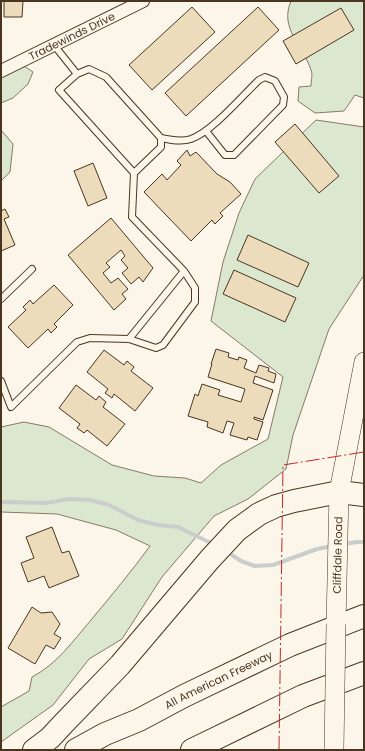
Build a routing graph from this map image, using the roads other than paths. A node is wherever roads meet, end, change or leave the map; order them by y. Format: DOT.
graph roads {
  1 [pos="143,1"];
  2 [pos="54,45"];
  3 [pos="1,71"];
  4 [pos="77,74"];
  5 [pos="206,131"];
  6 [pos="161,138"];
  7 [pos="134,173"];
  8 [pos="32,269"];
  9 [pos="184,271"];
  10 [pos="1,299"];
  11 [pos="129,339"];
  12 [pos="364,362"];
  13 [pos="1,381"];
  14 [pos="339,492"];
  15 [pos="364,495"];
  16 [pos="364,616"];
  17 [pos="364,673"];
  18 [pos="334,749"];
  19 [pos="34,750"];
  20 [pos="76,750"];
  21 [pos="192,750"];
  1 -- 2 [label="street, Tradewinds Drive"];
  2 -- 3 [label="street, Tradewinds Drive"];
  2 -- 4 [label="lane"];
  4 -- 6 [label="lane"];
  4 -- 7 [label="lane"];
  5 -- 5 [label="lane"];
  5 -- 6 [label="lane"];
  6 -- 7 [label="lane"];
  7 -- 9 [label="lane"];
  8 -- 10 [label="lane"];
  9 -- 11 [label="lane"];
  9 -- 11 [label="lane"];
  11 -- 13 [label="lane"];
  12 -- 14 [label="main road, Cliffdale Road"];
  14 -- 15 [label="highway"];
  14 -- 18 [label="main road, Cliffdale Road, bridge"];
  14 -- 19 [label="highway"];
  16 -- 20 [label="highway, All American Freeway"];
  17 -- 21 [label="highway"];
}
